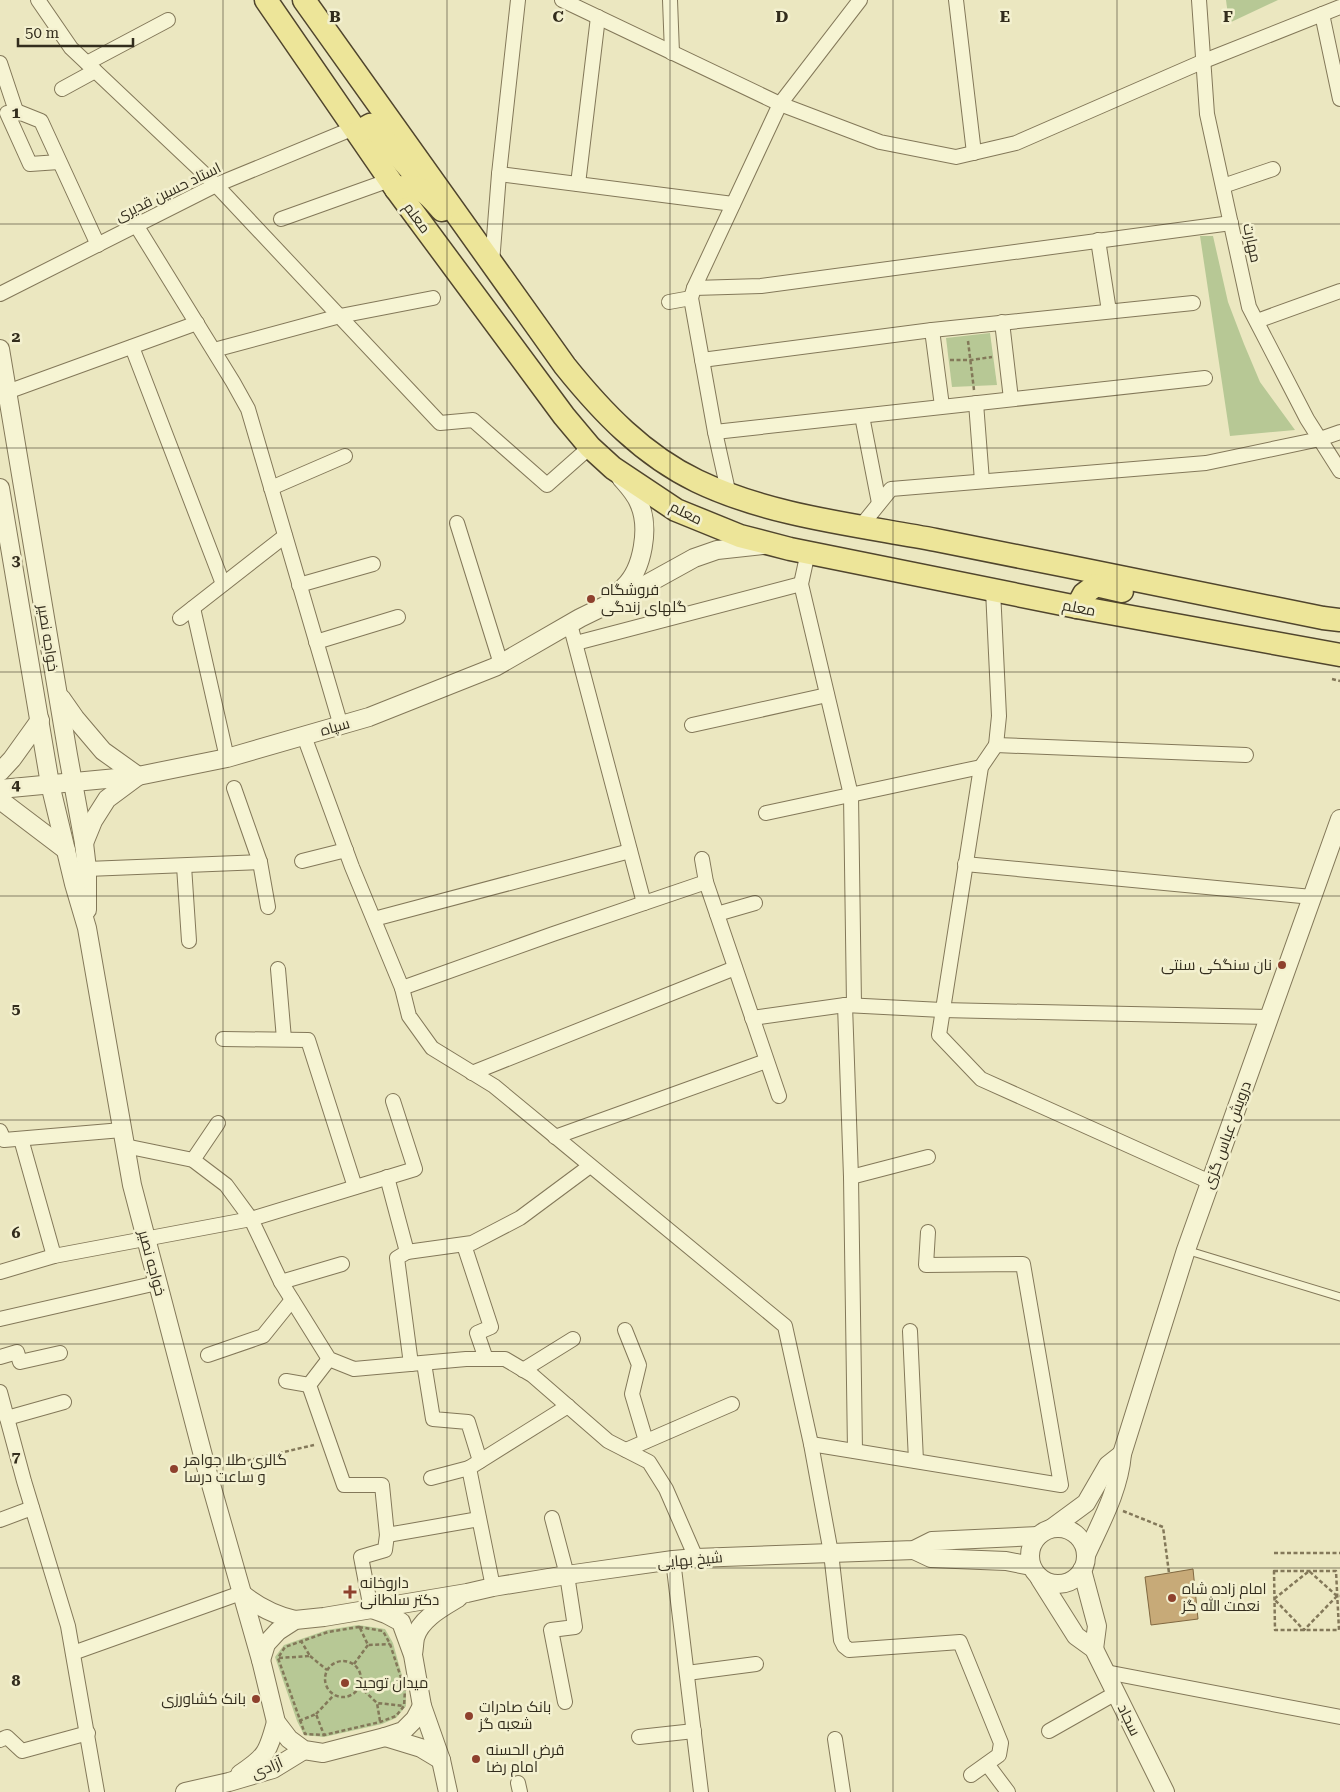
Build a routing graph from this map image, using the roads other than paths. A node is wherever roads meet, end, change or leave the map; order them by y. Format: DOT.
graph roads {
  1 [pos="38,0"];
  2 [pos="266,0"];
  3 [pos="304,0"];
  4 [pos="518,0"];
  5 [pos="562,0"];
  6 [pos="670,0"];
  7 [pos="956,0"];
  8 [pos="1199,0"];
  9 [pos="856,2"];
  10 [pos="579,4"];
  11 [pos="1340,7"];
  12 [pos="1322,14"];
  13 [pos="598,17"];
  14 [pos="168,20"];
  15 [pos="672,53"];
  16 [pos="1204,61"];
  17 [pos="0,63"];
  18 [pos="91,67"];
  19 [pos="62,89"];
  20 [pos="1340,99"];
  21 [pos="780,104"];
  22 [pos="8,113"];
  23 [pos="356,130"];
  24 [pos="974,152"];
  25 [pos="60,162"];
  26 [pos="1273,169"];
  27 [pos="426,170"];
  28 [pos="499,174"];
  29 [pos="393,184"];
  30 [pos="578,184"];
  31 [pos="216,185"];
  32 [pos="1223,186"];
  33 [pos="733,204"];
  34 [pos="281,219"];
  35 [pos="1231,223"];
  36 [pos="136,225"];
  37 [pos="474,237"];
  38 [pos="1098,240"];
  39 [pos="98,245"];
  40 [pos="492,265"];
  41 [pos="1340,291"];
  42 [pos="692,293"];
  43 [pos="0,294"];
  44 [pos="433,298"];
  45 [pos="669,302"];
  46 [pos="1192,303"];
  47 [pos="1109,310"];
  48 [pos="340,316"];
  49 [pos="1257,321"];
  50 [pos="1002,322"];
  51 [pos="197,323"];
  52 [pos="932,330"];
  53 [pos="132,346"];
  54 [pos="0,349"];
  55 [pos="214,350"];
  56 [pos="702,360"];
  57 [pos="1205,378"];
  58 [pos="7,392"];
  59 [pos="1011,399"];
  60 [pos="976,403"];
  61 [pos="942,406"];
  62 [pos="862,416"];
  63 [pos="715,432"];
  64 [pos="1340,432"];
  65 [pos="1320,439"];
  66 [pos="590,447"];
  67 [pos="345,456"];
  68 [pos="613,468"];
  69 [pos="1340,471"];
  70 [pos="982,481"];
  71 [pos="271,488"];
  72 [pos="1,495"];
  73 [pos="729,495"];
  74 [pos="878,503"];
  75 [pos="457,523"];
  76 [pos="861,526"];
  77 [pos="31,533"];
  78 [pos="8,536"];
  79 [pos="285,536"];
  80 [pos="771,544"];
  81 [pos="808,552"];
  82 [pos="374,564"];
  83 [pos="223,584"];
  84 [pos="299,584"];
  85 [pos="801,584"];
  86 [pos="993,590"];
  87 [pos="1189,590"];
  88 [pos="194,608"];
  89 [pos="1077,608"];
  90 [pos="398,616"];
  91 [pos="180,618"];
  92 [pos="1340,620"];
  93 [pos="575,621"];
  94 [pos="316,642"];
  95 [pos="576,643"];
  96 [pos="1340,655"];
  97 [pos="501,664"];
  98 [pos="57,692"];
  99 [pos="828,695"];
  100 [pos="40,720"];
  101 [pos="692,725"];
  102 [pos="341,726"];
  103 [pos="304,736"];
  104 [pos="996,745"];
  105 [pos="1246,755"];
  106 [pos="227,758"];
  107 [pos="981,767"];
  108 [pos="0,772"];
  109 [pos="138,776"];
  110 [pos="73,781"];
  111 [pos="50,784"];
  112 [pos="234,788"];
  113 [pos="0,789"];
  114 [pos="851,795"];
  115 [pos="0,800"];
  116 [pos="766,813"];
  117 [pos="1340,819"];
  118 [pos="84,843"];
  119 [pos="66,850"];
  120 [pos="346,850"];
  121 [pos="630,851"];
  122 [pos="702,859"];
  123 [pos="302,861"];
  124 [pos="260,862"];
  125 [pos="965,864"];
  126 [pos="184,866"];
  127 [pos="87,869"];
  128 [pos="706,882"];
  129 [pos="1312,896"];
  130 [pos="644,903"];
  131 [pos="755,903"];
  132 [pos="268,906"];
  133 [pos="717,914"];
  134 [pos="374,919"];
  135 [pos="87,928"];
  136 [pos="188,941"];
  137 [pos="736,968"];
  138 [pos="278,970"];
  139 [pos="402,988"];
  140 [pos="850,1005"];
  141 [pos="942,1010"];
  142 [pos="1269,1017"];
  143 [pos="752,1018"];
  144 [pos="223,1039"];
  145 [pos="284,1039"];
  146 [pos="766,1061"];
  147 [pos="472,1073"];
  148 [pos="779,1096"];
  149 [pos="393,1101"];
  150 [pos="218,1123"];
  151 [pos="0,1131"];
  152 [pos="555,1137"];
  153 [pos="123,1138"];
  154 [pos="21,1139"];
  155 [pos="928,1157"];
  156 [pos="193,1160"];
  157 [pos="590,1166"];
  158 [pos="386,1177"];
  159 [pos="851,1177"];
  160 [pos="1210,1182"];
  161 [pos="355,1187"];
  162 [pos="251,1219"];
  163 [pos="928,1232"];
  164 [pos="146,1240"];
  165 [pos="464,1245"];
  166 [pos="1186,1250"];
  167 [pos="407,1252"];
  168 [pos="54,1256"];
  169 [pos="342,1264"];
  170 [pos="0,1272"];
  171 [pos="281,1282"];
  172 [pos="157,1283"];
  173 [pos="1340,1297"];
  174 [pos="292,1300"];
  175 [pos="0,1319"];
  176 [pos="625,1330"];
  177 [pos="910,1331"];
  178 [pos="573,1339"];
  179 [pos="60,1353"];
  180 [pos="208,1354"];
  181 [pos="0,1357"];
  182 [pos="329,1358"];
  183 [pos="486,1359"];
  184 [pos="418,1363"];
  185 [pos="523,1370"];
  186 [pos="286,1381"];
  187 [pos="309,1385"];
  188 [pos="0,1392"];
  189 [pos="64,1402"];
  190 [pos="732,1404"];
  191 [pos="568,1406"];
  192 [pos="7,1418"];
  193 [pos="646,1441"];
  194 [pos="811,1444"];
  195 [pos="626,1450"];
  196 [pos="855,1451"];
  197 [pos="1122,1454"];
  198 [pos="916,1461"];
  199 [pos="475,1464"];
  200 [pos="431,1478"];
  201 [pos="32,1508"];
  202 [pos="552,1518"];
  203 [pos="479,1519"];
  204 [pos="0,1520"];
  205 [pos="1045,1532"];
  206 [pos="387,1535"];
  207 [pos="914,1550"];
  208 [pos="831,1553"];
  209 [pos="696,1558"];
  210 [pos="673,1560"];
  211 [pos="1084,1562"];
  212 [pos="1036,1572"];
  213 [pos="567,1574"];
  214 [pos="493,1587"];
  215 [pos="241,1593"];
  216 [pos="467,1593"];
  217 [pos="372,1609"];
  218 [pos="295,1620"];
  219 [pos="1094,1648"];
  220 [pos="73,1652"];
  221 [pos="413,1654"];
  222 [pos="269,1659"];
  223 [pos="756,1664"];
  224 [pos="1106,1672"];
  225 [pos="687,1673"];
  226 [pos="1116,1693"];
  227 [pos="565,1702"];
  228 [pos="422,1706"];
  229 [pos="1340,1717"];
  230 [pos="276,1722"];
  231 [pos="383,1730"];
  232 [pos="694,1731"];
  233 [pos="1049,1731"];
  234 [pos="88,1734"];
  235 [pos="639,1737"];
  236 [pos="835,1739"];
  237 [pos="0,1740"];
  238 [pos="304,1750"];
  239 [pos="441,1760"];
  240 [pos="988,1764"];
  241 [pos="971,1775"];
  242 [pos="231,1787"];
  243 [pos="97,1792"];
  244 [pos="185,1792"];
  245 [pos="448,1792"];
  246 [pos="701,1792"];
  247 [pos="843,1792"];
  248 [pos="1008,1792"];
  249 [pos="1165,1792"];
  1 -- 18 [label="street"];
  2 -- 23 [label="main road, معلم"];
  3 -- 27 [label="main road"];
  4 -- 28 [label="street"];
  5 -- 10 [label="street"];
  6 -- 15 [label="street"];
  7 -- 24 [label="street"];
  8 -- 16 [label="street, مهارت"];
  9 -- 21 [label="street"];
  10 -- 13 [label="street"];
  11 -- 12 [label="street"];
  12 -- 16 [label="street"];
  12 -- 20 [label="street"];
  13 -- 15 [label="street"];
  13 -- 30 [label="street"];
  14 -- 18 [label="street"];
  15 -- 21 [label="street"];
  16 -- 24 [label="street"];
  16 -- 32 [label="street, مهارت"];
  17 -- 22 [label="street"];
  18 -- 19 [label="street"];
  18 -- 31 [label="street"];
  21 -- 24 [label="street"];
  21 -- 33 [label="street"];
  22 -- 25 [label="street"];
  22 -- 25 [label="street"];
  23 -- 27 [label="main road"];
  23 -- 29 [label="main road, معلم"];
  23 -- 31 [label="street, استاد حسین قدیری"];
  25 -- 39 [label="street"];
  26 -- 32 [label="street"];
  27 -- 37 [label="main road"];
  28 -- 30 [label="street"];
  28 -- 40 [label="street"];
  29 -- 34 [label="street"];
  29 -- 37 [label="main road"];
  29 -- 66 [label="main road, معلم"];
  30 -- 33 [label="street"];
  31 -- 36 [label="street, استاد حسین قدیری"];
  31 -- 48 [label="street"];
  32 -- 35 [label="street, مهارت"];
  33 -- 42 [label="street"];
  35 -- 38 [label="street"];
  35 -- 49 [label="street, مهارت"];
  36 -- 39 [label="street, استاد حسین قدیری"];
  36 -- 51 [label="street"];
  37 -- 40 [label="main road"];
  38 -- 42 [label="street"];
  38 -- 47 [label="street"];
  39 -- 43 [label="street, استاد حسین قدیری"];
  40 -- 73 [label="main road"];
  41 -- 49 [label="street"];
  42 -- 45 [label="street"];
  42 -- 56 [label="street"];
  44 -- 48 [label="street"];
  46 -- 47 [label="street"];
  47 -- 50 [label="street"];
  48 -- 55 [label="street"];
  48 -- 66 [label="street"];
  49 -- 65 [label="street, مهارت"];
  50 -- 52 [label="street"];
  50 -- 59 [label="street"];
  51 -- 53 [label="street"];
  51 -- 55 [label="street"];
  52 -- 56 [label="street"];
  52 -- 61 [label="street"];
  53 -- 58 [label="street"];
  53 -- 83 [label="street"];
  54 -- 58 [label="street, خواجه نصیر"];
  55 -- 71 [label="street"];
  56 -- 63 [label="street"];
  57 -- 59 [label="street"];
  58 -- 77 [label="street, خواجه نصیر"];
  59 -- 60 [label="street"];
  60 -- 61 [label="street"];
  60 -- 70 [label="street"];
  61 -- 62 [label="street"];
  62 -- 63 [label="street"];
  62 -- 74 [label="street"];
  63 -- 73 [label="street"];
  64 -- 65 [label="street"];
  65 -- 69 [label="street, مهارت"];
  65 -- 70 [label="street"];
  66 -- 68 [label="main road, معلم"];
  67 -- 71 [label="street"];
  68 -- 80 [label="main road, معلم"];
  68 -- 93 [label="street"];
  70 -- 74 [label="street"];
  71 -- 79 [label="street"];
  72 -- 78 [label="street, خواجه نصیر"];
  73 -- 76 [label="main road"];
  74 -- 76 [label="street"];
  75 -- 97 [label="street"];
  76 -- 87 [label="main road"];
  77 -- 78 [label="street"];
  77 -- 98 [label="street, خواجه نصیر"];
  78 -- 100 [label="street, خواجه نصیر"];
  79 -- 83 [label="street"];
  79 -- 84 [label="street"];
  80 -- 81 [label="main road, معلم"];
  80 -- 93 [label="street"];
  81 -- 85 [label="street"];
  81 -- 86 [label="main road, معلم"];
  82 -- 84 [label="street"];
  83 -- 88 [label="street"];
  84 -- 94 [label="street"];
  85 -- 95 [label="street"];
  85 -- 99 [label="street"];
  86 -- 89 [label="main road, معلم"];
  86 -- 104 [label="street"];
  87 -- 89 [label="main road"];
  87 -- 92 [label="main road"];
  88 -- 91 [label="street"];
  88 -- 106 [label="street"];
  89 -- 96 [label="main road, معلم"];
  90 -- 94 [label="street"];
  93 -- 95 [label="street"];
  93 -- 97 [label="street, سپاه"];
  94 -- 102 [label="street"];
  95 -- 121 [label="street"];
  97 -- 102 [label="street, سپاه"];
  98 -- 109 [label="street"];
  98 -- 110 [label="street, خواجه نصیر"];
  99 -- 101 [label="street"];
  99 -- 114 [label="street"];
  100 -- 108 [label="street"];
  100 -- 111 [label="street, خواجه نصیر"];
  102 -- 103 [label="street, سپاه"];
  103 -- 106 [label="street, سپاه"];
  103 -- 120 [label="street"];
  104 -- 105 [label="street"];
  104 -- 107 [label="street"];
  106 -- 109 [label="street, سپاه"];
  107 -- 114 [label="street"];
  107 -- 125 [label="street"];
  109 -- 110 [label="street, سپاه"];
  109 -- 118 [label="street"];
  110 -- 111 [label="street, سپاه"];
  110 -- 118 [label="street, خواجه نصیر"];
  111 -- 113 [label="street, سپاه"];
  111 -- 119 [label="street, خواجه نصیر"];
  112 -- 124 [label="street"];
  114 -- 116 [label="street"];
  114 -- 140 [label="street"];
  115 -- 119 [label="street"];
  117 -- 129 [label="street, درویش عباس گزی"];
  118 -- 127 [label="street, خواجه نصیر"];
  119 -- 135 [label="street, خواجه نصیر"];
  120 -- 123 [label="street"];
  120 -- 134 [label="street"];
  121 -- 130 [label="street"];
  121 -- 134 [label="street"];
  122 -- 128 [label="street"];
  124 -- 126 [label="street"];
  124 -- 132 [label="street"];
  125 -- 129 [label="street"];
  125 -- 141 [label="street"];
  126 -- 127 [label="street"];
  126 -- 136 [label="street"];
  127 -- 135 [label="street, خواجه نصیر"];
  128 -- 130 [label="street"];
  128 -- 133 [label="street"];
  129 -- 142 [label="street, درویش عباس گزی"];
  130 -- 139 [label="street"];
  131 -- 133 [label="street"];
  133 -- 137 [label="street"];
  134 -- 139 [label="street"];
  135 -- 153 [label="street, خواجه نصیر"];
  137 -- 143 [label="street"];
  137 -- 147 [label="street"];
  138 -- 145 [label="street"];
  139 -- 147 [label="street"];
  140 -- 141 [label="street"];
  140 -- 143 [label="street"];
  140 -- 159 [label="street"];
  141 -- 142 [label="street"];
  141 -- 160 [label="street"];
  142 -- 160 [label="street, درویش عباس گزی"];
  143 -- 146 [label="street"];
  144 -- 145 [label="street"];
  145 -- 161 [label="street"];
  146 -- 148 [label="street"];
  146 -- 152 [label="street"];
  147 -- 152 [label="street"];
  149 -- 158 [label="street"];
  150 -- 156 [label="street"];
  151 -- 154 [label="street"];
  152 -- 157 [label="street"];
  153 -- 154 [label="street"];
  153 -- 156 [label="street"];
  153 -- 164 [label="street, خواجه نصیر"];
  154 -- 168 [label="street"];
  155 -- 159 [label="street"];
  156 -- 162 [label="street"];
  157 -- 165 [label="street"];
  157 -- 194 [label="street"];
  158 -- 161 [label="street"];
  158 -- 167 [label="street"];
  159 -- 196 [label="street"];
  160 -- 166 [label="street, درویش عباس گزی"];
  161 -- 162 [label="street"];
  162 -- 164 [label="street"];
  162 -- 171 [label="street"];
  163 -- 198 [label="street"];
  164 -- 168 [label="street"];
  164 -- 172 [label="street, خواجه نصیر"];
  165 -- 167 [label="street"];
  165 -- 183 [label="street"];
  166 -- 173 [label="lane"];
  166 -- 197 [label="street, درویش عباس گزی"];
  167 -- 184 [label="street"];
  168 -- 170 [label="street"];
  169 -- 171 [label="street"];
  171 -- 174 [label="street"];
  172 -- 175 [label="street"];
  172 -- 215 [label="street, خواجه نصیر"];
  174 -- 180 [label="street"];
  174 -- 182 [label="street"];
  176 -- 193 [label="street"];
  177 -- 198 [label="street"];
  178 -- 185 [label="street"];
  179 -- 181 [label="street"];
  182 -- 184 [label="street"];
  182 -- 187 [label="street"];
  183 -- 184 [label="street"];
  183 -- 185 [label="street"];
  184 -- 199 [label="street"];
  185 -- 191 [label="street"];
  186 -- 187 [label="street"];
  187 -- 206 [label="street"];
  188 -- 192 [label="street"];
  189 -- 192 [label="street"];
  190 -- 193 [label="street"];
  191 -- 195 [label="street"];
  191 -- 199 [label="street"];
  192 -- 201 [label="street"];
  193 -- 195 [label="street"];
  194 -- 196 [label="street"];
  194 -- 208 [label="street"];
  195 -- 209 [label="street"];
  196 -- 198 [label="street"];
  197 -- 205 [label="street, درویش عباس گزی"];
  197 -- 211 [label="street, درویش عباس گزی"];
  199 -- 200 [label="street"];
  199 -- 203 [label="street"];
  201 -- 204 [label="street"];
  201 -- 220 [label="street"];
  202 -- 213 [label="street"];
  203 -- 206 [label="street"];
  203 -- 214 [label="street"];
  205 -- 207 [label="street, شیخ بهایی"];
  205 -- 211 [label="street"];
  205 -- 212 [label="street"];
  206 -- 217 [label="street"];
  207 -- 208 [label="street, شیخ بهایی"];
  207 -- 212 [label="street, شیخ بهایی"];
  208 -- 209 [label="street, شیخ بهایی"];
  208 -- 240 [label="street"];
  209 -- 210 [label="street, شیخ بهایی"];
  210 -- 213 [label="street, شیخ بهایی"];
  210 -- 225 [label="street"];
  211 -- 212 [label="street"];
  211 -- 219 [label="street, سجاد"];
  212 -- 219 [label="street, سجاد"];
  213 -- 214 [label="street, شیخ بهایی"];
  213 -- 227 [label="street"];
  214 -- 216 [label="street, شیخ بهایی"];
  215 -- 218 [label="street"];
  215 -- 220 [label="street"];
  215 -- 222 [label="street, خواجه نصیر"];
  216 -- 217 [label="street, شیخ بهایی"];
  216 -- 221 [label="street, شیخ بهایی"];
  217 -- 218 [label="street"];
  217 -- 221 [label="street"];
  218 -- 222 [label="street"];
  219 -- 224 [label="street, سجاد"];
  220 -- 234 [label="street"];
  221 -- 228 [label="street"];
  222 -- 230 [label="street"];
  223 -- 225 [label="street"];
  224 -- 226 [label="street, سجاد"];
  224 -- 229 [label="street"];
  225 -- 232 [label="street"];
  226 -- 233 [label="street"];
  226 -- 249 [label="street, سجاد"];
  228 -- 231 [label="street"];
  228 -- 239 [label="street"];
  230 -- 238 [label="street"];
  230 -- 242 [label="street, آزادی"];
  231 -- 238 [label="street"];
  231 -- 239 [label="street"];
  232 -- 235 [label="street"];
  232 -- 246 [label="street"];
  234 -- 237 [label="street"];
  234 -- 243 [label="street"];
  236 -- 247 [label="street"];
  238 -- 242 [label="street, آزادی"];
  239 -- 245 [label="street"];
  240 -- 241 [label="street"];
  240 -- 248 [label="street"];
  242 -- 244 [label="street, آزادی"];
}
